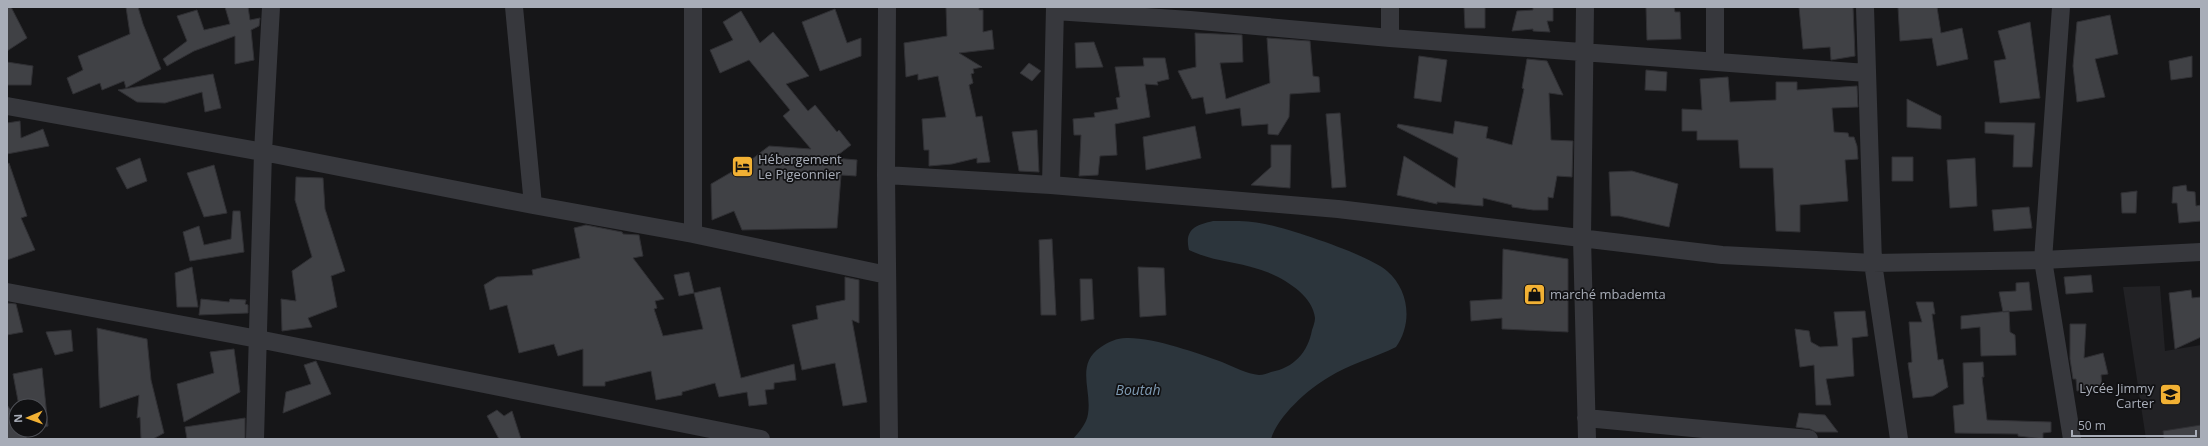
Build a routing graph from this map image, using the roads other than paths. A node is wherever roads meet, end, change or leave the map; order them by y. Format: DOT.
graph roads {
  1 [pos="271,7"];
  2 [pos="514,7"];
  3 [pos="693,7"];
  4 [pos="887,7"];
  5 [pos="1390,7"];
  6 [pos="1584,7"];
  7 [pos="1715,7"];
  8 [pos="1865,7"];
  9 [pos="2061,7"];
  10 [pos="1055,9"];
  11 [pos="1390,38"];
  12 [pos="1585,53"];
  13 [pos="1715,62"];
  14 [pos="1867,73"];
  15 [pos="7,106"];
  16 [pos="263,152"];
  17 [pos="886,175"];
  18 [pos="1051,184"];
  19 [pos="533,205"];
  20 [pos="693,234"];
  21 [pos="1582,237"];
  22 [pos="2201,252"];
  23 [pos="2043,260"];
  24 [pos="1873,263"];
  25 [pos="887,275"];
  26 [pos="7,292"];
  27 [pos="258,339"];
  28 [pos="1586,418"];
  29 [pos="255,439"];
  30 [pos="761,439"];
  31 [pos="889,439"];
  32 [pos="1587,439"];
  33 [pos="1809,439"];
  34 [pos="1899,439"];
  35 [pos="2072,439"];
  1 -- 16 [label="street"];
  2 -- 19 [label="street"];
  3 -- 20 [label="street"];
  4 -- 17 [label="street"];
  5 -- 11 [label="street"];
  6 -- 12 [label="street"];
  7 -- 13 [label="street"];
  8 -- 14 [label="street"];
  9 -- 23 [label="street"];
  10 -- 11 [label="street"];
  10 -- 18 [label="street"];
  11 -- 12 [label="street"];
  12 -- 13 [label="street"];
  12 -- 21 [label="street"];
  13 -- 14 [label="street"];
  14 -- 24 [label="street"];
  15 -- 16 [label="street"];
  16 -- 19 [label="street"];
  16 -- 27 [label="street"];
  17 -- 18 [label="street"];
  17 -- 25 [label="street"];
  18 -- 21 [label="street"];
  19 -- 20 [label="street"];
  20 -- 25 [label="street"];
  21 -- 24 [label="street"];
  21 -- 28 [label="street"];
  22 -- 23 [label="street"];
  23 -- 24 [label="street"];
  23 -- 35 [label="street"];
  24 -- 34 [label="street"];
  25 -- 31 [label="street"];
  26 -- 27 [label="street"];
  27 -- 29 [label="street"];
  27 -- 30 [label="street"];
  28 -- 32 [label="street"];
  28 -- 33 [label="street"];
}
